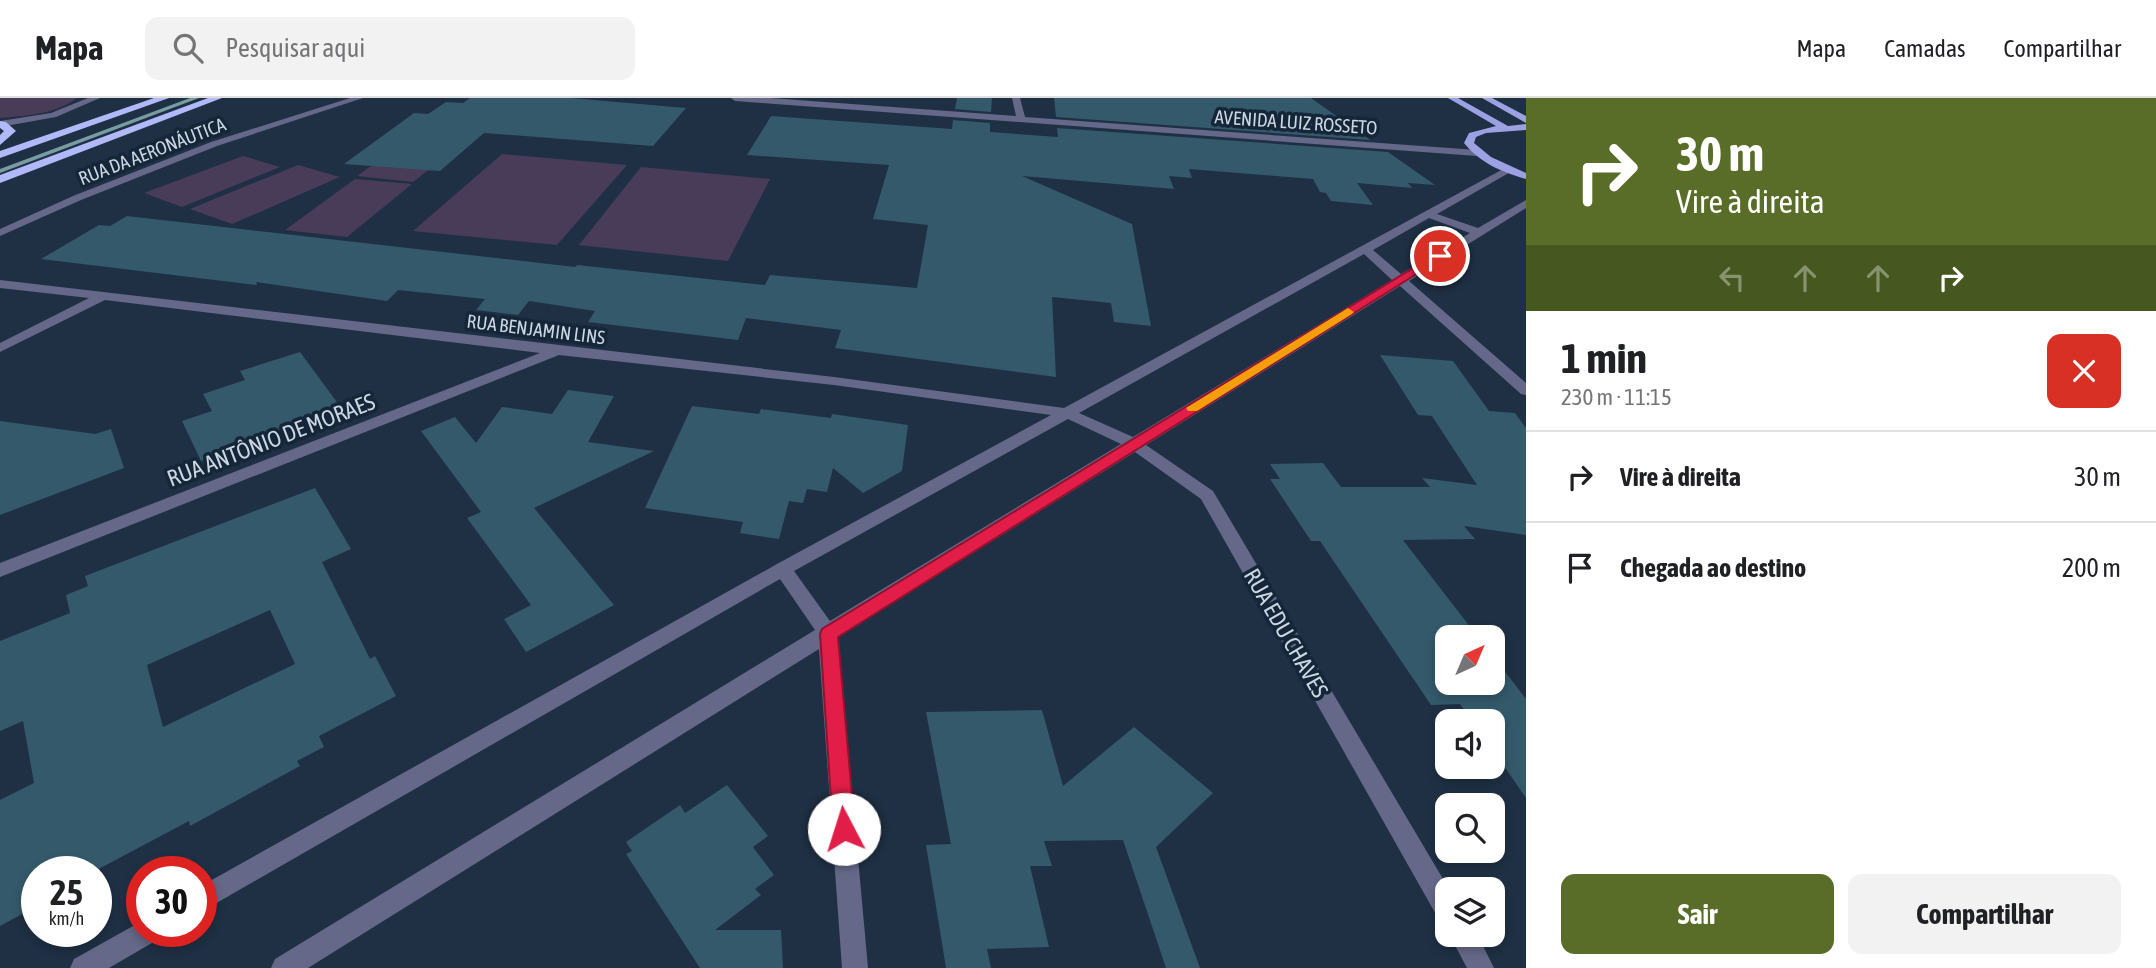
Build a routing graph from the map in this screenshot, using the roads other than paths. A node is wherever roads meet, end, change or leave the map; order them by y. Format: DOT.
graph roads {
  1 [pos="96,98"];
  2 [pos="164,98"];
  3 [pos="217,98"];
  4 [pos="359,98"];
  5 [pos="736,98"];
  6 [pos="1017,98"];
  7 [pos="1452,98"];
  8 [pos="1486,98"];
  9 [pos="796,100"];
  10 [pos="1021,119"];
  11 [pos="1526,120"];
  12 [pos="1,124"];
  13 [pos="1504,127"];
  14 [pos="1526,127"];
  15 [pos="0,142"];
  16 [pos="1477,153"];
  17 [pos="0,155"];
  18 [pos="1517,173"];
  19 [pos="0,179"];
  20 [pos="1526,202"];
  21 [pos="1427,214"];
  22 [pos="1479,232"];
  23 [pos="0,233"];
  24 [pos="1364,248"];
  25 [pos="1400,279"];
  26 [pos="0,284"];
  27 [pos="104,296"];
  28 [pos="0,348"];
  29 [pos="558,351"];
  30 [pos="1526,391"];
  31 [pos="1068,414"];
  32 [pos="1134,444"];
  33 [pos="783,569"];
  34 [pos="0,570"];
  35 [pos="828,634"];
  36 [pos="1435,888"];
  37 [pos="217,892"];
  38 [pos="126,944"];
  39 [pos="1469,947"];
  40 [pos="83,968"];
  41 [pos="284,968"];
  42 [pos="855,968"];
  43 [pos="1481,968"];
  1 -- 12 [label="street"];
  2 -- 17 [label="highway"];
  3 -- 19 [label="highway"];
  4 -- 23 [label="street, RUA DA AERONÁUTICA"];
  5 -- 9 [label="street, AVENIDA LUIZ ROSSETO"];
  6 -- 10 [label="street"];
  7 -- 13 [label="main road"];
  8 -- 11 [label="main road"];
  9 -- 10 [label="street, AVENIDA LUIZ ROSSETO"];
  10 -- 16 [label="street, AVENIDA LUIZ ROSSETO"];
  12 -- 15 [label="highway"];
  13 -- 14 [label="main road"];
  13 -- 16 [label="main road"];
  16 -- 18 [label="main road"];
  18 -- 21 [label="street"];
  20 -- 22 [label="street"];
  21 -- 22 [label="street"];
  21 -- 24 [label="street"];
  22 -- 25 [label="street"];
  24 -- 25 [label="street"];
  24 -- 31 [label="street"];
  25 -- 30 [label="street"];
  25 -- 32 [label="street"];
  26 -- 27 [label="street, RUA BENJAMIN LINS"];
  27 -- 28 [label="street"];
  27 -- 29 [label="street, RUA BENJAMIN LINS"];
  29 -- 31 [label="street, RUA BENJAMIN LINS"];
  29 -- 34 [label="street, RUA ANTÔNIO DE MORAES"];
  31 -- 32 [label="street, RUA EDU CHAVES"];
  31 -- 33 [label="street"];
  32 -- 35 [label="street"];
  32 -- 36 [label="street, RUA EDU CHAVES"];
  33 -- 35 [label="street"];
  33 -- 37 [label="street"];
  35 -- 41 [label="street"];
  35 -- 42 [label="street"];
  38 -- 40 [label="street"];
  39 -- 43 [label="street"];
}
